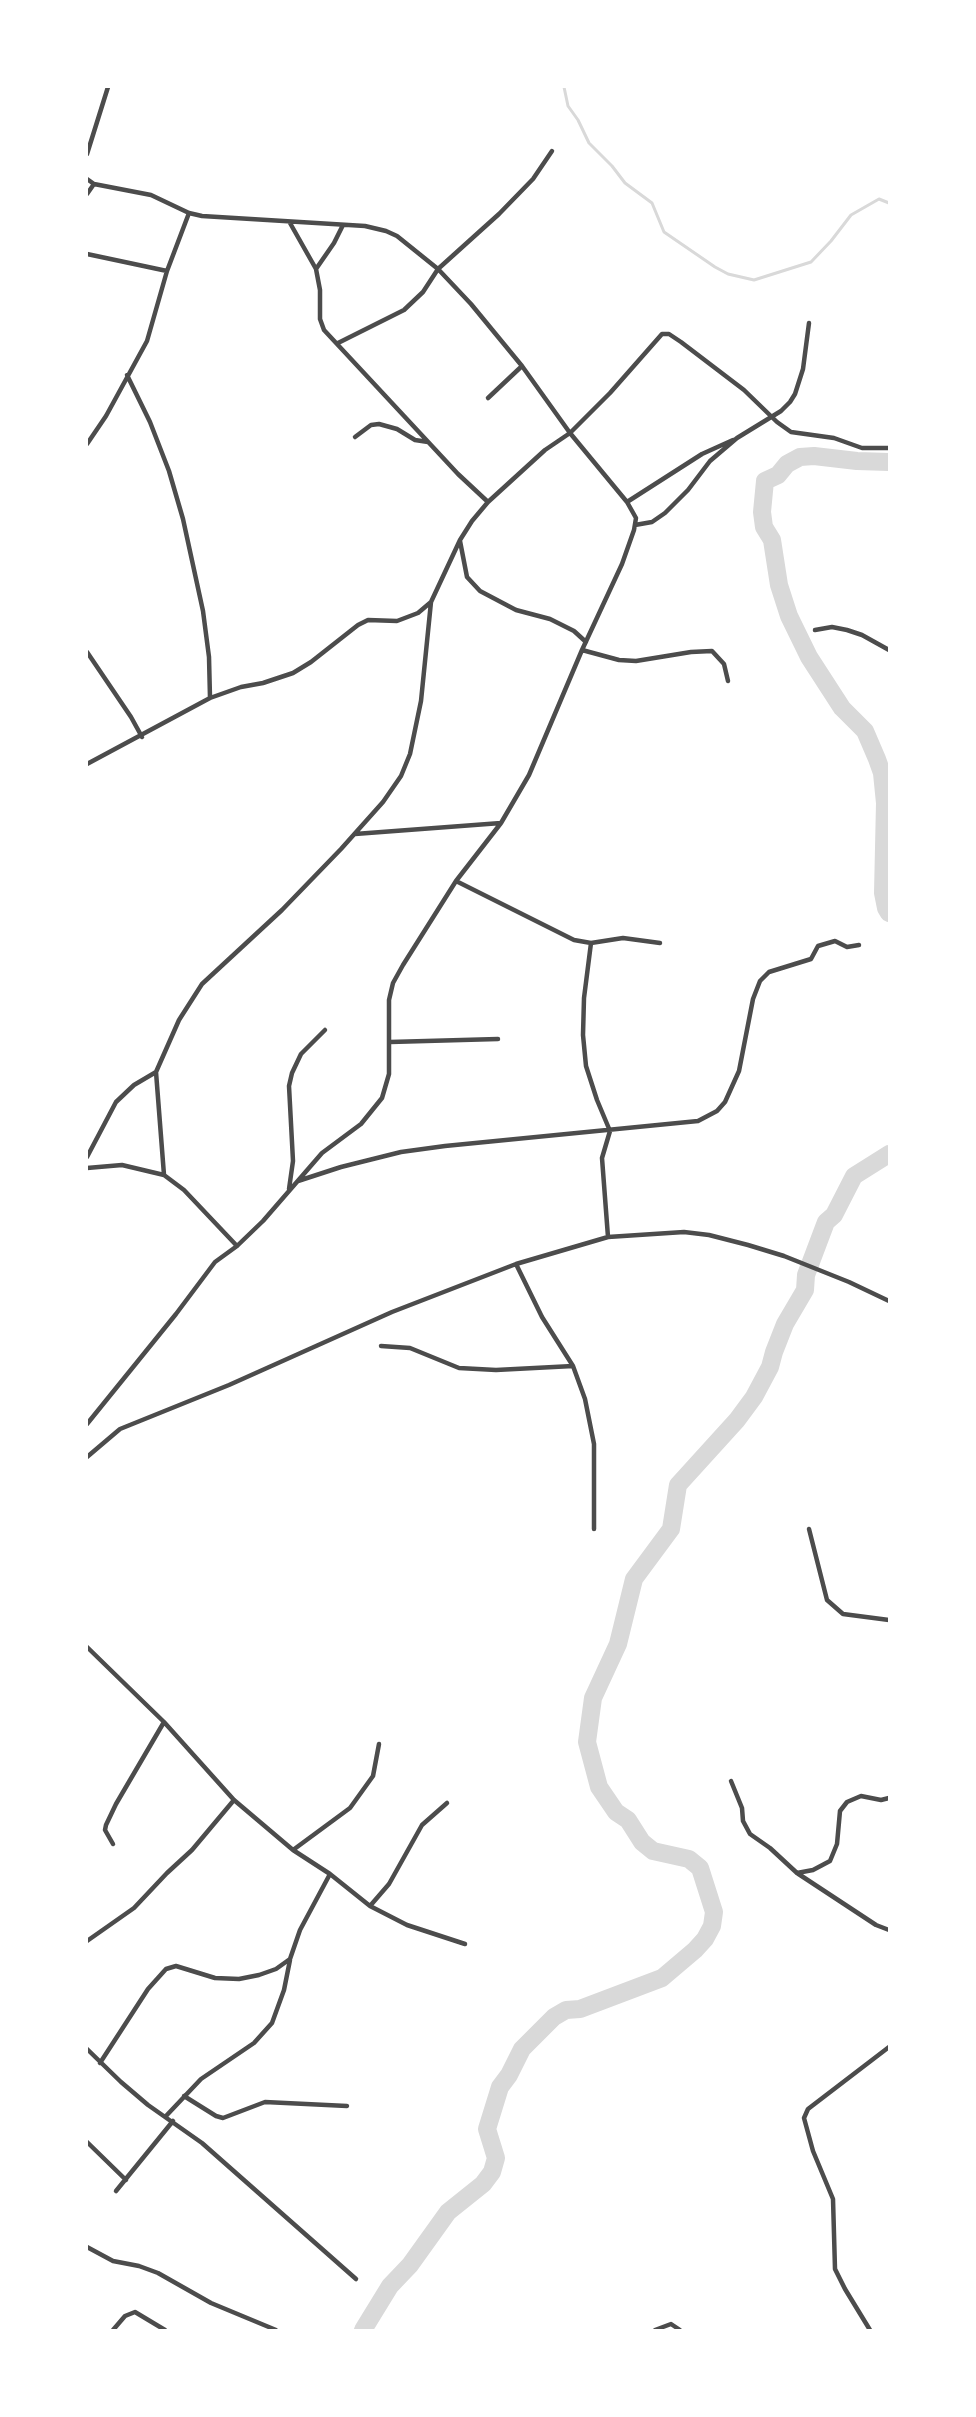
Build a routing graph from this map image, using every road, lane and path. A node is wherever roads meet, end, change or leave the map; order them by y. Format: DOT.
graph roads {
  1 [pos="108,87"];
  2 [pos="89,142"];
  3 [pos="552,151"];
  4 [pos="87,154"];
  5 [pos="87,179"];
  6 [pos="94,184"];
  7 [pos="87,194"];
  8 [pos="189,213"];
  9 [pos="291,223"];
  10 [pos="343,225"];
  11 [pos="87,254"];
  12 [pos="316,269"];
  13 [pos="438,269"];
  14 [pos="168,272"];
  15 [pos="809,323"];
  16 [pos="338,343"];
  17 [pos="522,366"];
  18 [pos="127,375"];
  19 [pos="488,398"];
  20 [pos="773,416"];
  21 [pos="570,433"];
  22 [pos="355,437"];
  23 [pos="737,438"];
  24 [pos="428,442"];
  25 [pos="87,444"];
  26 [pos="889,448"];
  27 [pos="488,502"];
  28 [pos="627,502"];
  29 [pos="635,525"];
  30 [pos="460,540"];
  31 [pos="431,602"];
  32 [pos="815,630"];
  33 [pos="586,642"];
  34 [pos="582,650"];
  35 [pos="889,650"];
  36 [pos="87,652"];
  37 [pos="728,681"];
  38 [pos="210,698"];
  39 [pos="142,737"];
  40 [pos="87,764"];
  41 [pos="501,823"];
  42 [pos="355,834"];
  43 [pos="456,881"];
  44 [pos="591,943"];
  45 [pos="660,943"];
  46 [pos="859,945"];
  47 [pos="325,1030"];
  48 [pos="498,1039"];
  49 [pos="390,1042"];
  50 [pos="156,1072"];
  51 [pos="610,1131"];
  52 [pos="87,1157"];
  53 [pos="87,1168"];
  54 [pos="164,1175"];
  55 [pos="296,1182"];
  56 [pos="289,1191"];
  57 [pos="608,1237"];
  58 [pos="237,1246"];
  59 [pos="516,1264"];
  60 [pos="889,1301"];
  61 [pos="381,1346"];
  62 [pos="573,1366"];
  63 [pos="87,1424"];
  64 [pos="87,1457"];
  65 [pos="594,1528"];
  66 [pos="809,1529"];
  67 [pos="889,1620"];
  68 [pos="87,1647"];
  69 [pos="164,1722"];
  70 [pos="379,1744"];
  71 [pos="731,1781"];
  72 [pos="889,1798"];
  73 [pos="234,1800"];
  74 [pos="447,1803"];
  75 [pos="113,1844"];
  76 [pos="293,1850"];
  77 [pos="330,1874"];
  78 [pos="797,1874"];
  79 [pos="370,1906"];
  80 [pos="889,1929"];
  81 [pos="87,1941"];
  82 [pos="465,1944"];
  83 [pos="290,1959"];
  84 [pos="889,2047"];
  85 [pos="87,2049"];
  86 [pos="100,2062"];
  87 [pos="184,2096"];
  88 [pos="347,2106"];
  89 [pos="166,2116"];
  90 [pos="173,2121"];
  91 [pos="87,2142"];
  92 [pos="126,2180"];
  93 [pos="116,2191"];
  94 [pos="87,2247"];
  95 [pos="356,2279"];
  96 [pos="113,2330"];
  97 [pos="165,2330"];
  98 [pos="276,2330"];
  99 [pos="655,2330"];
  100 [pos="680,2330"];
  101 [pos="870,2330"];
  1 -- 2 [label="street"];
  2 -- 4 [label="street"];
  3 -- 13 [label="street"];
  5 -- 6 [label="street"];
  6 -- 7 [label="street"];
  6 -- 8 [label="street"];
  8 -- 9 [label="street"];
  8 -- 14 [label="street"];
  9 -- 10 [label="street"];
  9 -- 12 [label="street"];
  10 -- 12 [label="street"];
  10 -- 13 [label="street"];
  11 -- 14 [label="street"];
  12 -- 16 [label="street"];
  13 -- 16 [label="street"];
  13 -- 17 [label="street"];
  14 -- 18 [label="street"];
  15 -- 20 [label="street"];
  16 -- 24 [label="street"];
  17 -- 19 [label="street"];
  17 -- 21 [label="street"];
  18 -- 25 [label="street"];
  18 -- 38 [label="street"];
  20 -- 21 [label="street"];
  20 -- 23 [label="street"];
  20 -- 26 [label="street"];
  21 -- 27 [label="street"];
  21 -- 28 [label="street"];
  22 -- 24 [label="street"];
  23 -- 28 [label="street"];
  23 -- 29 [label="street"];
  24 -- 27 [label="street"];
  27 -- 30 [label="street"];
  28 -- 29 [label="street"];
  29 -- 33 [label="street"];
  30 -- 31 [label="street"];
  30 -- 33 [label="street"];
  31 -- 38 [label="street"];
  31 -- 42 [label="street"];
  32 -- 35 [label="street"];
  33 -- 34 [label="street"];
  34 -- 37 [label="street"];
  34 -- 41 [label="street"];
  36 -- 39 [label="street"];
  38 -- 39 [label="street"];
  39 -- 40 [label="street"];
  41 -- 42 [label="street"];
  41 -- 43 [label="street"];
  42 -- 50 [label="street"];
  43 -- 44 [label="street"];
  43 -- 49 [label="street"];
  44 -- 45 [label="street"];
  44 -- 51 [label="street"];
  46 -- 51 [label="street"];
  47 -- 56 [label="street"];
  48 -- 49 [label="street"];
  49 -- 55 [label="street"];
  50 -- 52 [label="street"];
  50 -- 54 [label="street"];
  51 -- 55 [label="street"];
  51 -- 57 [label="street"];
  53 -- 54 [label="street"];
  54 -- 58 [label="street"];
  55 -- 56 [label="street"];
  56 -- 58 [label="street"];
  57 -- 59 [label="street"];
  57 -- 60 [label="street"];
  58 -- 63 [label="street"];
  59 -- 62 [label="street"];
  59 -- 64 [label="street"];
  61 -- 62 [label="street"];
  62 -- 65 [label="street"];
  66 -- 67 [label="street"];
  68 -- 69 [label="street"];
  69 -- 73 [label="street"];
  69 -- 75 [label="street"];
  70 -- 76 [label="street"];
  71 -- 78 [label="street"];
  72 -- 78 [label="street"];
  73 -- 76 [label="street"];
  73 -- 81 [label="street"];
  74 -- 79 [label="street"];
  76 -- 77 [label="street"];
  77 -- 79 [label="street"];
  77 -- 83 [label="street"];
  78 -- 80 [label="street"];
  79 -- 82 [label="street"];
  83 -- 86 [label="street"];
  83 -- 87 [label="street"];
  84 -- 101 [label="street"];
  85 -- 86 [label="street"];
  86 -- 89 [label="street"];
  87 -- 88 [label="street"];
  87 -- 89 [label="street"];
  89 -- 90 [label="street"];
  90 -- 92 [label="street"];
  90 -- 95 [label="street"];
  91 -- 92 [label="street"];
  92 -- 93 [label="street"];
  94 -- 98 [label="street"];
  96 -- 97 [label="street"];
  99 -- 100 [label="street"];
}
